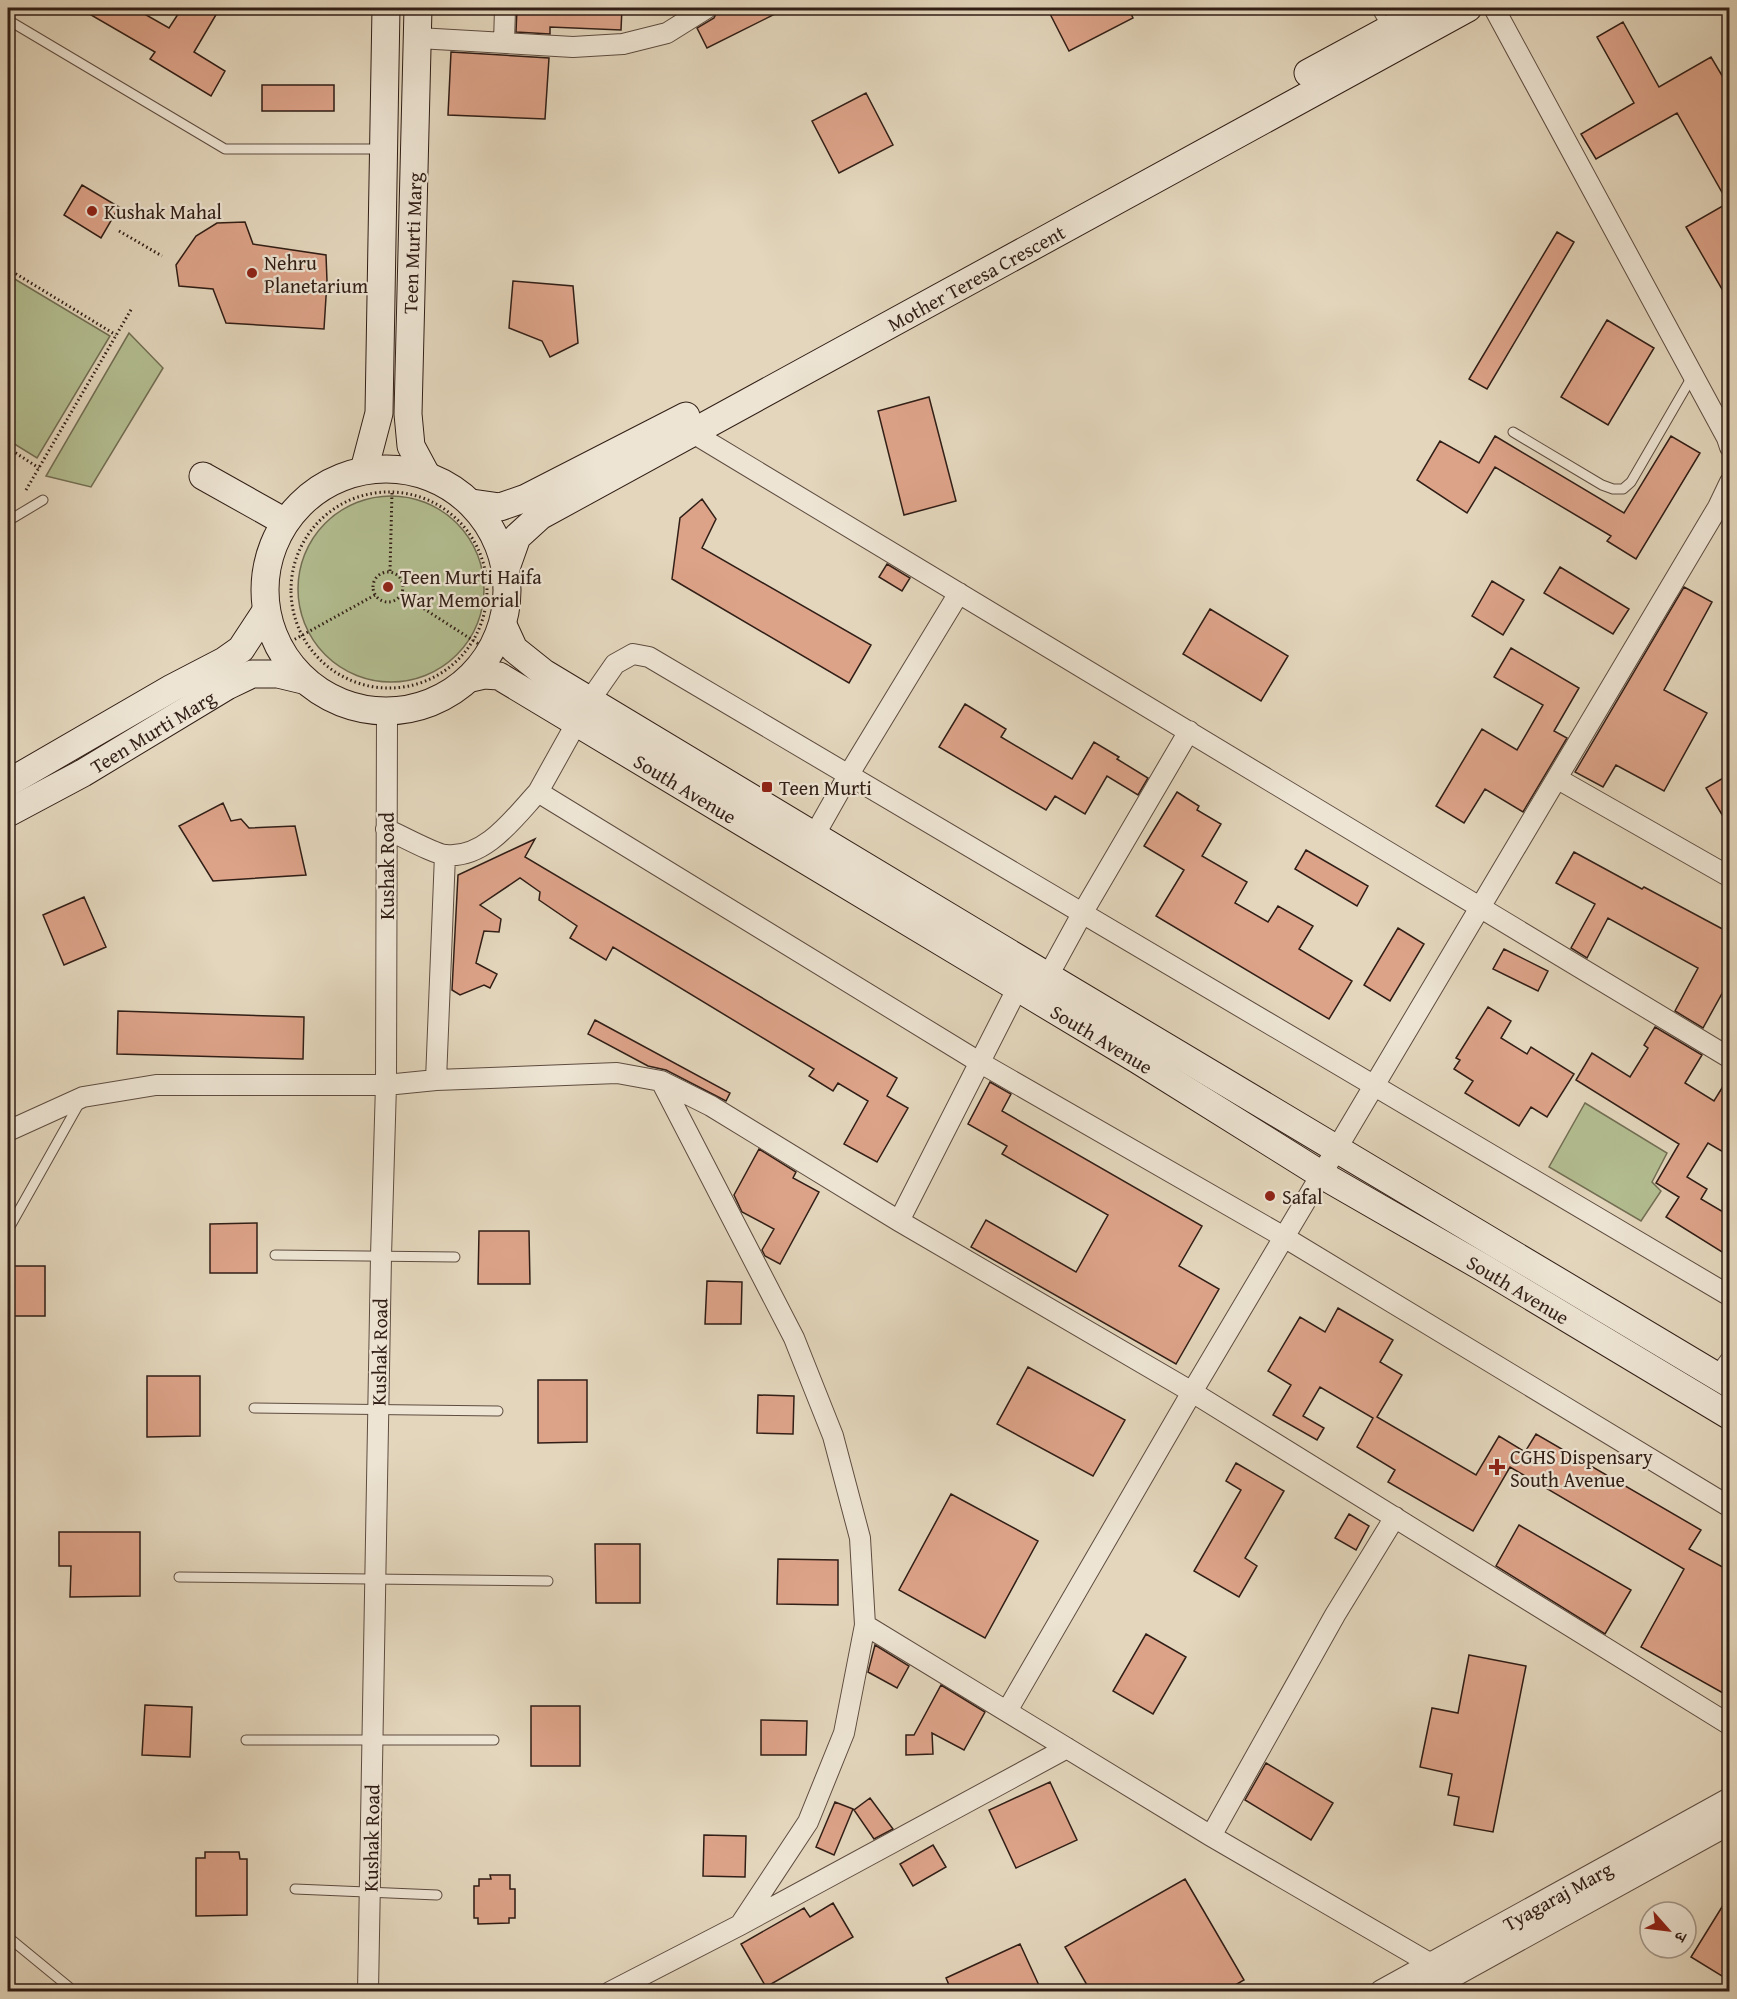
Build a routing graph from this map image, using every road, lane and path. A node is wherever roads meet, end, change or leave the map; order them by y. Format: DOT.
graph roads {
  1 [pos="386,8"];
  2 [pos="418,8"];
  3 [pos="505,8"];
  4 [pos="707,8"];
  5 [pos="1428,8"];
  6 [pos="1468,8"];
  7 [pos="1494,8"];
  8 [pos="1382,19"];
  9 [pos="8,20"];
  10 [pos="418,38"];
  11 [pos="504,43"];
  12 [pos="383,149"];
  13 [pos="119,231"];
  14 [pos="162,256"];
  15 [pos="8,269"];
  16 [pos="132,308"];
  17 [pos="116,335"];
  18 [pos="1693,375"];
  19 [pos="1513,432"];
  20 [pos="693,433"];
  21 [pos="1730,447"];
  22 [pos="8,448"];
  23 [pos="39,468"];
  24 [pos="364,470"];
  25 [pos="426,474"];
  26 [pos="203,476"];
  27 [pos="1730,482"];
  28 [pos="26,490"];
  29 [pos="392,492"];
  30 [pos="43,500"];
  31 [pos="472,503"];
  32 [pos="8,520"];
  33 [pos="285,522"];
  34 [pos="507,568"];
  35 [pos="390,571"];
  36 [pos="959,593"];
  37 [pos="401,594"];
  38 [pos="375,595"];
  39 [pos="266,611"];
  40 [pos="503,626"];
  41 [pos="290,642"];
  42 [pos="482,646"];
  43 [pos="471,678"];
  44 [pos="303,680"];
  45 [pos="583,711"];
  46 [pos="387,712"];
  47 [pos="1189,731"];
  48 [pos="849,774"];
  49 [pos="1558,779"];
  50 [pos="8,783"];
  51 [pos="538,792"];
  52 [pos="8,813"];
  53 [pos="386,829"];
  54 [pos="814,836"];
  55 [pos="445,855"];
  56 [pos="1730,877"];
  57 [pos="1480,907"];
  58 [pos="1083,912"];
  59 [pos="1048,976"];
  60 [pos="1017,989"];
  61 [pos="1730,1058"];
  62 [pos="979,1062"];
  63 [pos="436,1080"];
  64 [pos="661,1081"];
  65 [pos="386,1085"];
  66 [pos="1374,1086"];
  67 [pos="83,1097"];
  68 [pos="8,1131"];
  69 [pos="1336,1149"];
  70 [pos="1322,1175"];
  71 [pos="899,1221"];
  72 [pos="8,1230"];
  73 [pos="1284,1237"];
  74 [pos="275,1255"];
  75 [pos="381,1256"];
  76 [pos="455,1257"];
  77 [pos="1730,1296"];
  78 [pos="1726,1374"];
  79 [pos="1192,1392"];
  80 [pos="254,1408"];
  81 [pos="378,1410"];
  82 [pos="498,1411"];
  83 [pos="1730,1416"];
  84 [pos="1730,1507"];
  85 [pos="1395,1517"];
  86 [pos="179,1576"];
  87 [pos="375,1579"];
  88 [pos="548,1581"];
  89 [pos="866,1625"];
  90 [pos="1007,1711"];
  91 [pos="1730,1725"];
  92 [pos="246,1740"];
  93 [pos="372,1740"];
  94 [pos="494,1740"];
  95 [pos="1067,1748"];
  96 [pos="1730,1800"];
  97 [pos="1730,1822"];
  98 [pos="1210,1836"];
  99 [pos="295,1889"];
  100 [pos="370,1892"];
  101 [pos="437,1895"];
  102 [pos="740,1925"];
  103 [pos="8,1937"];
  104 [pos="1431,1964"];
  105 [pos="75,1992"];
  106 [pos="368,1992"];
  107 [pos="610,1992"];
  108 [pos="1382,1992"];
  109 [pos="1422,1992"];
  1 -- 12 [label="main road, Teen Murti Marg"];
  2 -- 10 [label="main road, Teen Murti Marg"];
  3 -- 11 [label="street"];
  4 -- 11 [label="street"];
  5 -- 8 [label="main road, Mother Teresa Crescent"];
  6 -- 20 [label="main road, Mother Teresa Crescent"];
  7 -- 18 [label="street"];
  8 -- 31 [label="main road, Mother Teresa Crescent"];
  9 -- 12 [label="lane"];
  10 -- 11 [label="street"];
  10 -- 25 [label="main road, Teen Murti Marg"];
  12 -- 24 [label="main road, Teen Murti Marg"];
  13 -- 14 [label="path"];
  15 -- 17 [label="path"];
  16 -- 17 [label="path"];
  17 -- 23 [label="path"];
  18 -- 19 [label="lane"];
  18 -- 21 [label="street"];
  20 -- 34 [label="main road, Mother Teresa Crescent"];
  20 -- 36 [label="street"];
  22 -- 23 [label="path"];
  23 -- 28 [label="path"];
  24 -- 25 [label="main road"];
  24 -- 33 [label="main road"];
  25 -- 31 [label="main road"];
  26 -- 33 [label="main road"];
  27 -- 49 [label="street"];
  29 -- 35 [label="path"];
  29 -- 41 [label="path"];
  29 -- 42 [label="path"];
  30 -- 32 [label="lane"];
  31 -- 34 [label="main road"];
  33 -- 39 [label="main road"];
  34 -- 40 [label="main road"];
  35 -- 37 [label="path"];
  35 -- 38 [label="path"];
  36 -- 47 [label="street"];
  36 -- 48 [label="street"];
  37 -- 38 [label="path"];
  37 -- 42 [label="path"];
  38 -- 41 [label="path"];
  39 -- 41 [label="main road"];
  39 -- 50 [label="main road, Teen Murti Marg"];
  40 -- 42 [label="main road"];
  40 -- 45 [label="main road, South Avenue"];
  41 -- 42 [label="path"];
  41 -- 44 [label="main road"];
  42 -- 43 [label="main road"];
  43 -- 45 [label="main road, South Avenue"];
  43 -- 46 [label="main road"];
  44 -- 46 [label="main road"];
  44 -- 52 [label="main road, Teen Murti Marg"];
  45 -- 48 [label="street"];
  45 -- 51 [label="street"];
  45 -- 54 [label="main road, South Avenue"];
  45 -- 60 [label="main road, South Avenue"];
  46 -- 53 [label="street, Kushak Road"];
  47 -- 57 [label="street"];
  47 -- 58 [label="street"];
  48 -- 54 [label="street"];
  48 -- 58 [label="street"];
  49 -- 56 [label="street"];
  49 -- 57 [label="street"];
  51 -- 55 [label="street"];
  51 -- 62 [label="street"];
  53 -- 55 [label="street"];
  53 -- 65 [label="street, Kushak Road"];
  54 -- 59 [label="main road, South Avenue"];
  55 -- 63 [label="street"];
  57 -- 61 [label="street"];
  57 -- 66 [label="street"];
  58 -- 59 [label="street"];
  58 -- 66 [label="street"];
  59 -- 69 [label="main road, South Avenue"];
  60 -- 62 [label="street"];
  60 -- 70 [label="main road, South Avenue"];
  62 -- 71 [label="street"];
  62 -- 73 [label="street"];
  63 -- 64 [label="street"];
  63 -- 65 [label="street"];
  64 -- 71 [label="street"];
  64 -- 89 [label="street"];
  65 -- 67 [label="street"];
  65 -- 75 [label="street, Kushak Road"];
  66 -- 69 [label="street"];
  66 -- 77 [label="street"];
  67 -- 68 [label="street"];
  67 -- 72 [label="lane"];
  69 -- 70 [label="street"];
  69 -- 78 [label="main road, South Avenue"];
  70 -- 73 [label="street"];
  70 -- 83 [label="main road, South Avenue"];
  71 -- 79 [label="street"];
  73 -- 79 [label="street"];
  73 -- 84 [label="street"];
  74 -- 75 [label="lane"];
  75 -- 76 [label="lane"];
  75 -- 81 [label="street, Kushak Road"];
  79 -- 85 [label="street"];
  79 -- 90 [label="street"];
  80 -- 81 [label="lane"];
  81 -- 82 [label="lane"];
  81 -- 87 [label="street, Kushak Road"];
  85 -- 91 [label="street"];
  85 -- 98 [label="street"];
  86 -- 87 [label="lane"];
  87 -- 88 [label="lane"];
  87 -- 93 [label="street, Kushak Road"];
  89 -- 90 [label="street"];
  89 -- 102 [label="street"];
  90 -- 95 [label="street"];
  92 -- 93 [label="lane"];
  93 -- 94 [label="lane"];
  93 -- 100 [label="street, Kushak Road"];
  95 -- 98 [label="street"];
  95 -- 102 [label="street"];
  96 -- 104 [label="street, Tyagaraj Marg"];
  97 -- 109 [label="street, Tyagaraj Marg"];
  98 -- 104 [label="street"];
  99 -- 100 [label="lane"];
  100 -- 101 [label="lane"];
  100 -- 106 [label="street, Kushak Road"];
  102 -- 107 [label="street"];
  103 -- 105 [label="lane"];
  104 -- 108 [label="street, Tyagaraj Marg"];
}
